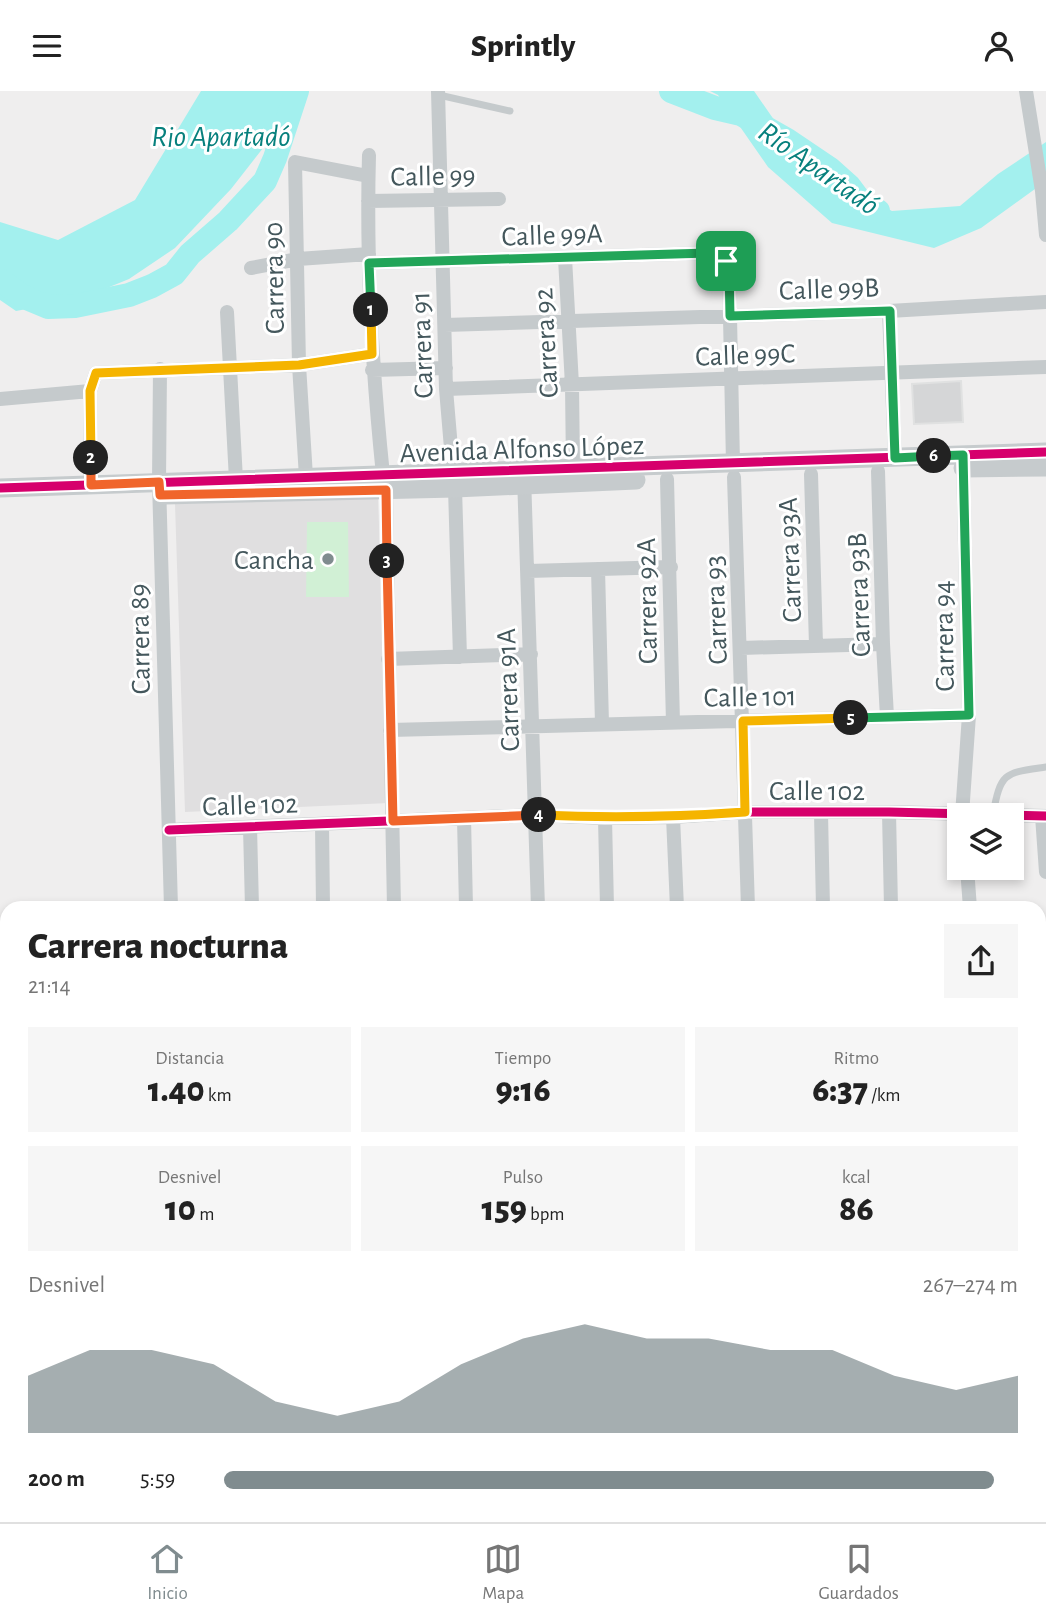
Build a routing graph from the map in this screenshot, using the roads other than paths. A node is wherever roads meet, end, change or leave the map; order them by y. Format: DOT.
graph roads {
  1 [pos="1026,91"];
  2 [pos="438,93"];
  3 [pos="510,111"];
  4 [pos="369,155"];
  5 [pos="368,176"];
  6 [pos="441,199"];
  7 [pos="499,199"];
  8 [pos="368,201"];
  9 [pos="1046,235"];
  10 [pos="565,258"];
  11 [pos="298,259"];
  12 [pos="369,259"];
  13 [pos="443,261"];
  14 [pos="251,268"];
  15 [pos="729,268"];
  16 [pos="1046,302"];
  17 [pos="890,311"];
  18 [pos="227,312"];
  19 [pos="730,316"];
  20 [pos="568,320"];
  21 [pos="445,325"];
  22 [pos="372,354"];
  23 [pos="299,365"];
  24 [pos="1046,367"];
  25 [pos="446,368"];
  26 [pos="160,369"];
  27 [pos="229,369"];
  28 [pos="372,370"];
  29 [pos="892,374"];
  30 [pos="732,379"];
  31 [pos="572,385"];
  32 [pos="446,389"];
  33 [pos="90,391"];
  34 [pos="0,399"];
  35 [pos="1046,452"];
  36 [pos="895,458"];
  37 [pos="963,462"];
  38 [pos="1046,467"];
  39 [pos="573,469"];
  40 [pos="733,470"];
  41 [pos="878,471"];
  42 [pos="811,474"];
  43 [pos="306,477"];
  44 [pos="524,478"];
  45 [pos="667,479"];
  46 [pos="236,480"];
  47 [pos="454,480"];
  48 [pos="384,482"];
  49 [pos="91,485"];
  50 [pos="0,488"];
  51 [pos="160,489"];
  52 [pos="0,501"];
  53 [pos="671,567"];
  54 [pos="598,569"];
  55 [pos="528,571"];
  56 [pos="883,644"];
  57 [pos="816,645"];
  58 [pos="741,648"];
  59 [pos="531,653"];
  60 [pos="460,656"];
  61 [pos="388,659"];
  62 [pos="969,715"];
  63 [pos="887,717"];
  64 [pos="743,721"];
  65 [pos="673,723"];
  66 [pos="602,724"];
  67 [pos="533,726"];
  68 [pos="390,730"];
  69 [pos="1046,767"];
  70 [pos="963,803"];
  71 [pos="996,803"];
  72 [pos="745,812"];
  73 [pos="889,812"];
  74 [pos="821,813"];
  75 [pos="947,814"];
  76 [pos="536,815"];
  77 [pos="1024,815"];
  78 [pos="1044,816"];
  79 [pos="673,817"];
  80 [pos="464,818"];
  81 [pos="605,818"];
  82 [pos="393,821"];
  83 [pos="322,824"];
  84 [pos="250,827"];
  85 [pos="169,830"];
  86 [pos="1046,872"];
  87 [pos="968,880"];
  88 [pos="171,901"];
  89 [pos="252,901"];
  90 [pos="323,901"];
  91 [pos="394,901"];
  92 [pos="466,901"];
  93 [pos="538,901"];
  94 [pos="607,901"];
  95 [pos="677,901"];
  96 [pos="748,901"];
  97 [pos="823,901"];
  98 [pos="891,901"];
  99 [pos="969,901"];
  1 -- 9 [label="street"];
  2 -- 3 [label="lane"];
  2 -- 6 [label="street, Carrera 91"];
  4 -- 5 [label="street"];
  5 -- 8 [label="street"];
  5 -- 11 [label="street, Carrera 90"];
  6 -- 7 [label="street, Calle 99"];
  6 -- 8 [label="street, Calle 99"];
  6 -- 13 [label="street, Carrera 91"];
  8 -- 12 [label="street"];
  10 -- 13 [label="street, Calle 99A"];
  10 -- 15 [label="street, Calle 99A"];
  10 -- 20 [label="street, Carrera 92"];
  11 -- 12 [label="street, Calle 99A"];
  11 -- 14 [label="street, Calle 99A"];
  11 -- 23 [label="street, Carrera 90"];
  12 -- 13 [label="street, Calle 99A"];
  12 -- 22 [label="street"];
  13 -- 21 [label="street, Carrera 91"];
  15 -- 19 [label="street, Carrera 93"];
  16 -- 17 [label="street, Calle 99B"];
  17 -- 19 [label="street, Calle 99B"];
  17 -- 29 [label="street"];
  18 -- 27 [label="street"];
  19 -- 20 [label="street, Calle 99B"];
  19 -- 30 [label="street, Carrera 93"];
  20 -- 21 [label="street, Calle 99B"];
  20 -- 31 [label="street, Carrera 92"];
  21 -- 25 [label="street, Carrera 91"];
  22 -- 23 [label="street"];
  22 -- 28 [label="street"];
  23 -- 27 [label="street"];
  23 -- 43 [label="street, Carrera 90"];
  24 -- 29 [label="street, Calle 99C"];
  25 -- 28 [label="street"];
  25 -- 32 [label="street, Carrera 91"];
  26 -- 27 [label="street"];
  26 -- 33 [label="street"];
  26 -- 51 [label="street, Carrera 89"];
  27 -- 46 [label="street"];
  28 -- 48 [label="street"];
  29 -- 30 [label="street, Calle 99C"];
  29 -- 36 [label="street"];
  30 -- 31 [label="street, Calle 99C"];
  30 -- 40 [label="street, Carrera 93"];
  31 -- 32 [label="street, Calle 99C"];
  31 -- 39 [label="street, Carrera 92"];
  32 -- 47 [label="street, Carrera 91"];
  33 -- 34 [label="street"];
  33 -- 49 [label="street"];
  35 -- 37 [label="street, Avenida Alfonso López"];
  36 -- 37 [label="street, Avenida Alfonso López"];
  36 -- 40 [label="street, Avenida Alfonso López"];
  37 -- 38 [label="street, Avenida Alfonso López"];
  37 -- 41 [label="street, Avenida Alfonso López"];
  37 -- 62 [label="street, Carrera 94"];
  39 -- 40 [label="street, Avenida Alfonso López"];
  39 -- 44 [label="street, Avenida Alfonso López"];
  40 -- 42 [label="street, Avenida Alfonso López"];
  40 -- 45 [label="street, Avenida Alfonso López"];
  40 -- 58 [label="street, Carrera 93"];
  41 -- 42 [label="street, Avenida Alfonso López"];
  41 -- 56 [label="street, Carrera 93B"];
  42 -- 57 [label="street, Carrera 93A"];
  43 -- 46 [label="street, Avenida Alfonso López"];
  43 -- 48 [label="street, Avenida Alfonso López"];
  44 -- 45 [label="street, Avenida Alfonso López"];
  44 -- 47 [label="street, Avenida Alfonso López"];
  44 -- 55 [label="street, Carrera 91A"];
  45 -- 53 [label="street, Carrera 92A"];
  46 -- 51 [label="street, Avenida Alfonso López"];
  47 -- 48 [label="street, Avenida Alfonso López"];
  47 -- 60 [label="street, Carrera 91"];
  48 -- 51 [label="street, Avenida Alfonso López"];
  48 -- 61 [label="street"];
  49 -- 50 [label="street, Avenida Alfonso López"];
  49 -- 51 [label="street, Avenida Alfonso López"];
  51 -- 52 [label="street, Avenida Alfonso López"];
  51 -- 85 [label="street, Carrera 89"];
  53 -- 54 [label="street"];
  53 -- 65 [label="street, Carrera 92A"];
  54 -- 55 [label="street"];
  54 -- 66 [label="street"];
  55 -- 59 [label="street, Carrera 91A"];
  56 -- 57 [label="street"];
  56 -- 63 [label="street, Carrera 93B"];
  57 -- 58 [label="street"];
  58 -- 64 [label="street, Carrera 93"];
  59 -- 60 [label="street"];
  59 -- 67 [label="street, Carrera 91A"];
  60 -- 61 [label="street"];
  61 -- 68 [label="street"];
  62 -- 63 [label="street, Calle 101"];
  62 -- 70 [label="street, Carrera 94"];
  63 -- 64 [label="street, Calle 101"];
  64 -- 65 [label="street, Calle 101"];
  64 -- 72 [label="street, Carrera 93"];
  65 -- 66 [label="street, Calle 101"];
  66 -- 67 [label="street, Calle 101"];
  67 -- 68 [label="street, Calle 101"];
  67 -- 76 [label="street, Carrera 91A"];
  68 -- 82 [label="street"];
  69 -- 71 [label="lane"];
  72 -- 74 [label="street, Calle 102"];
  72 -- 79 [label="street, Calle 102"];
  72 -- 96 [label="street, Carrera 93"];
  73 -- 74 [label="street, Calle 102"];
  73 -- 75 [label="street, Calle 102"];
  73 -- 98 [label="street"];
  74 -- 97 [label="street"];
  76 -- 80 [label="street, Calle 102"];
  76 -- 81 [label="street, Calle 102"];
  76 -- 93 [label="street, Carrera 91A"];
  77 -- 78 [label="street, Calle 102"];
  78 -- 86 [label="street"];
  79 -- 81 [label="street, Calle 102"];
  79 -- 95 [label="street"];
  80 -- 82 [label="street, Calle 102"];
  80 -- 92 [label="street"];
  81 -- 94 [label="street"];
  82 -- 83 [label="street, Calle 102"];
  82 -- 91 [label="street"];
  83 -- 84 [label="street, Calle 102"];
  83 -- 90 [label="street"];
  84 -- 85 [label="street, Calle 102"];
  84 -- 89 [label="street"];
  85 -- 88 [label="street, Carrera 89"];
  87 -- 99 [label="street"];
}
